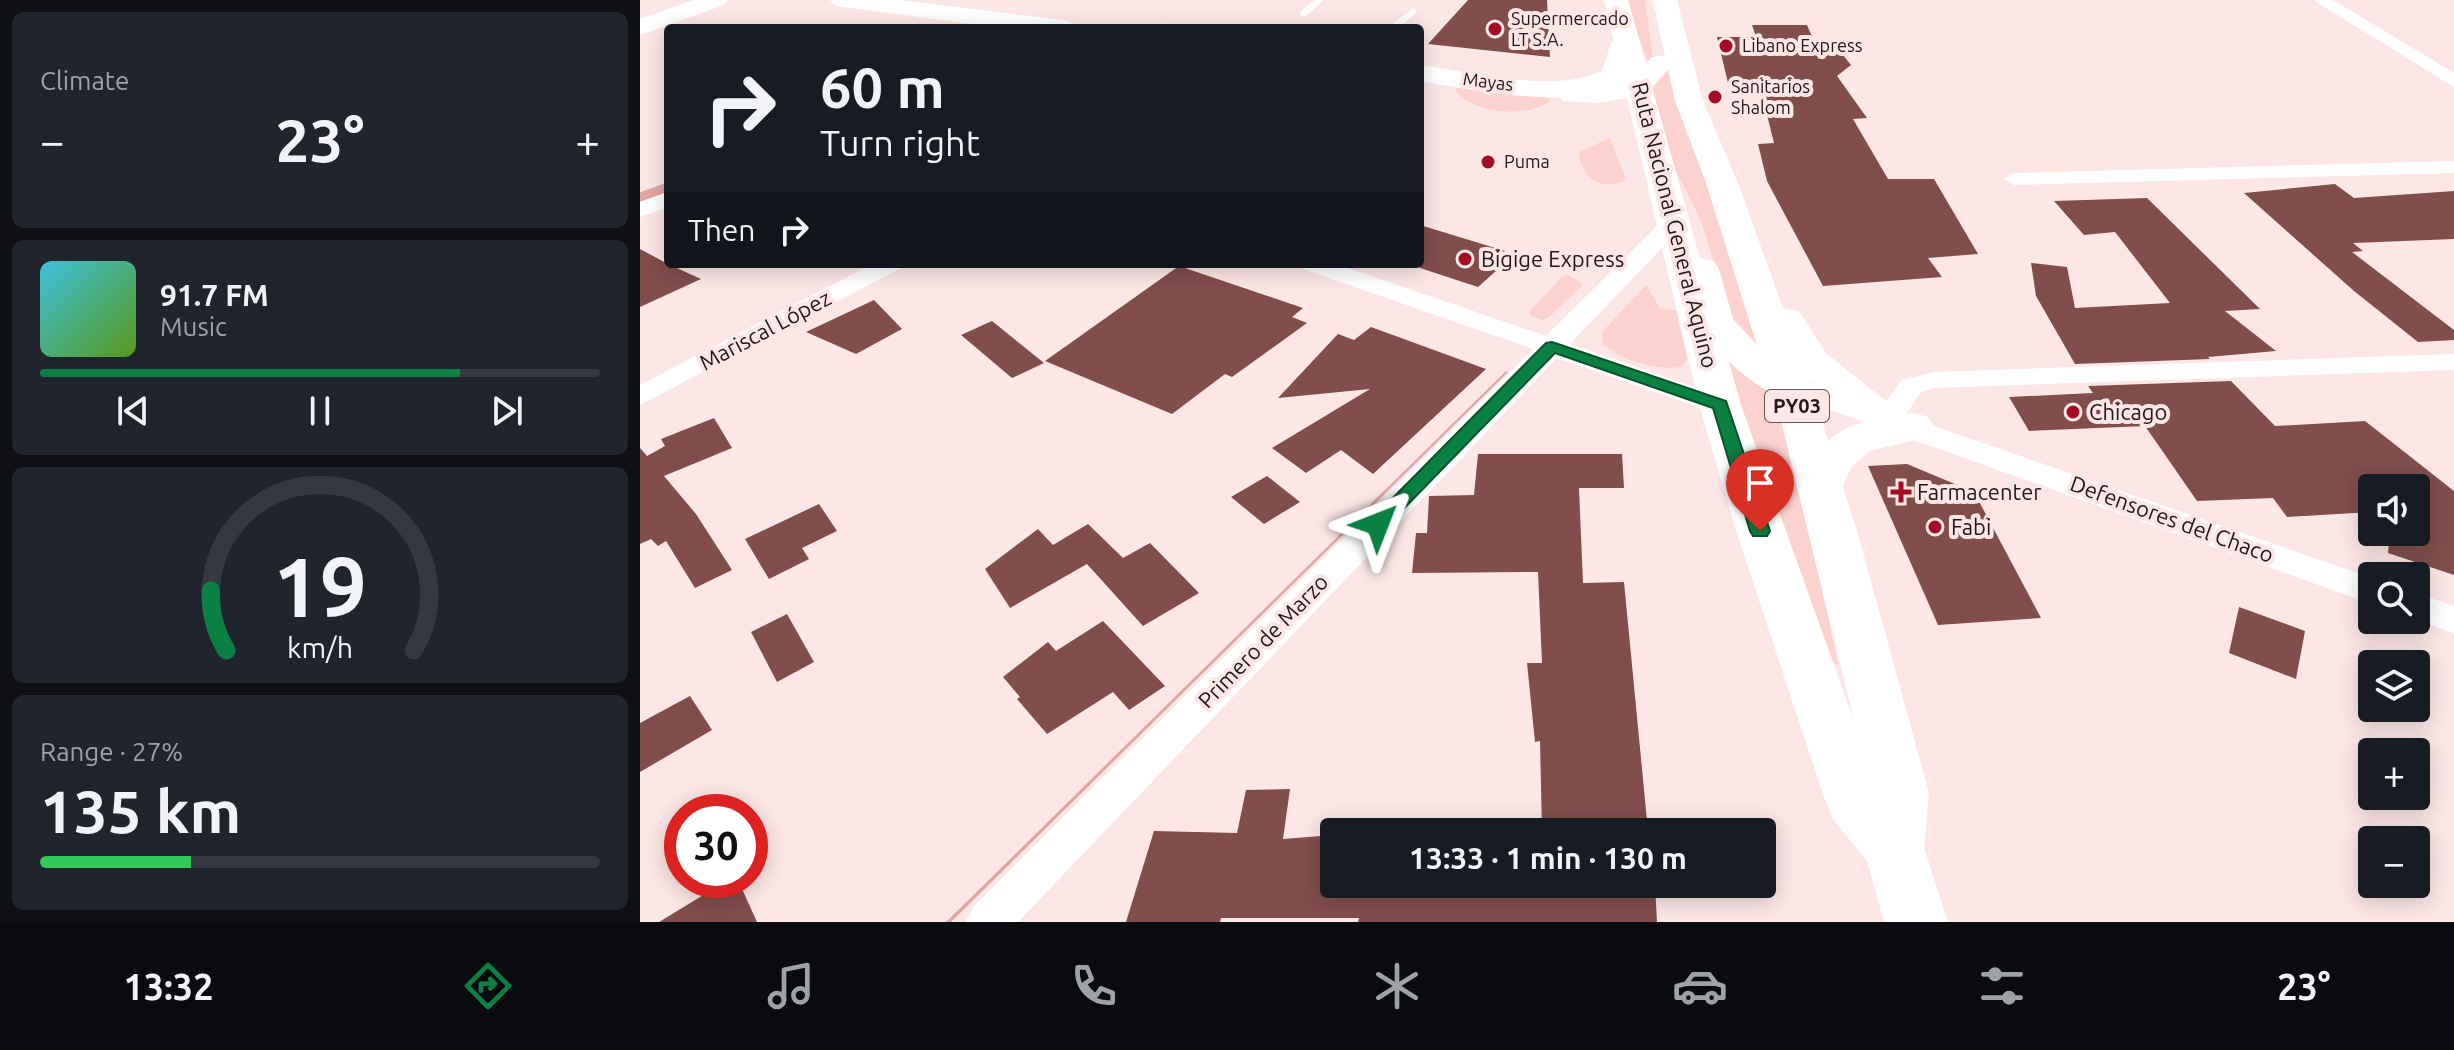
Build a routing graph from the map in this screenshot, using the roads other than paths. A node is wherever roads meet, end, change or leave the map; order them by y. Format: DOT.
graph roads {
  1 [pos="714,0"];
  2 [pos="1320,0"];
  3 [pos="1616,0"];
  4 [pos="2321,0"];
  5 [pos="857,1"];
  6 [pos="1413,11"];
  7 [pos="1303,14"];
  8 [pos="1669,16"];
  9 [pos="640,18"];
  10 [pos="1032,24"];
  11 [pos="1397,24"];
  12 [pos="640,27"];
  13 [pos="1634,64"];
  14 [pos="1424,74"];
  15 [pos="2454,81"];
  16 [pos="1565,92"];
  17 [pos="2454,167"];
  18 [pos="1659,169"];
  19 [pos="2014,179"];
  20 [pos="1722,183"];
  21 [pos="664,201"];
  22 [pos="640,210"];
  23 [pos="1673,223"];
  24 [pos="882,268"];
  25 [pos="1324,268"];
  26 [pos="1552,347"];
  27 [pos="2454,362"];
  28 [pos="1790,386"];
  29 [pos="640,396"];
  30 [pos="1720,405"];
  31 [pos="1893,420"];
  32 [pos="1821,488"];
  33 [pos="2358,586"];
  34 [pos="2430,611"];
  35 [pos="2454,620"];
  36 [pos="1894,848"];
  37 [pos="988,922"];
  38 [pos="1916,922"];
  1 -- 9 [label="main road"];
  1 -- 12 [label="main road"];
  2 -- 7 [label="lane"];
  3 -- 13 [label="main road, Ruta Nacional General Aquino / PY03"];
  4 -- 15 [label="street"];
  5 -- 10 [label="main road"];
  6 -- 11 [label="lane"];
  8 -- 13 [label="main road"];
  8 -- 20 [label="main road, Ruta Nacional General Aquino / PY03"];
  13 -- 16 [label="main road"];
  13 -- 16 [label="main road"];
  13 -- 18 [label="main road, Ruta Nacional General Aquino / PY03"];
  14 -- 16 [label="main road, Mayas"];
  16 -- 18 [label="main road"];
  17 -- 19 [label="street"];
  18 -- 23 [label="main road, Ruta Nacional General Aquino / PY03"];
  18 -- 28 [label="main road"];
  20 -- 28 [label="main road, Ruta Nacional General Aquino / PY03"];
  20 -- 31 [label="main road"];
  21 -- 22 [label="street"];
  23 -- 26 [label="street, Primero de Marzo"];
  23 -- 30 [label="main road, Ruta Nacional General Aquino / PY03"];
  24 -- 29 [label="street, Mariscal López"];
  25 -- 26 [label="street"];
  26 -- 30 [label="street"];
  26 -- 37 [label="street, Primero de Marzo"];
  27 -- 31 [label="street"];
  28 -- 31 [label="street, Defensores del Chaco"];
  28 -- 32 [label="main road, Ruta Nacional General Aquino / PY03"];
  30 -- 36 [label="main road, Ruta Nacional General Aquino / PY03"];
  31 -- 32 [label="main road"];
  31 -- 33 [label="street, Defensores del Chaco"];
  32 -- 36 [label="main road, Ruta Nacional General Aquino / PY03"];
  34 -- 35 [label="street"];
  36 -- 38 [label="main road, Ruta Nacional General Aquino / PY03"];
}
